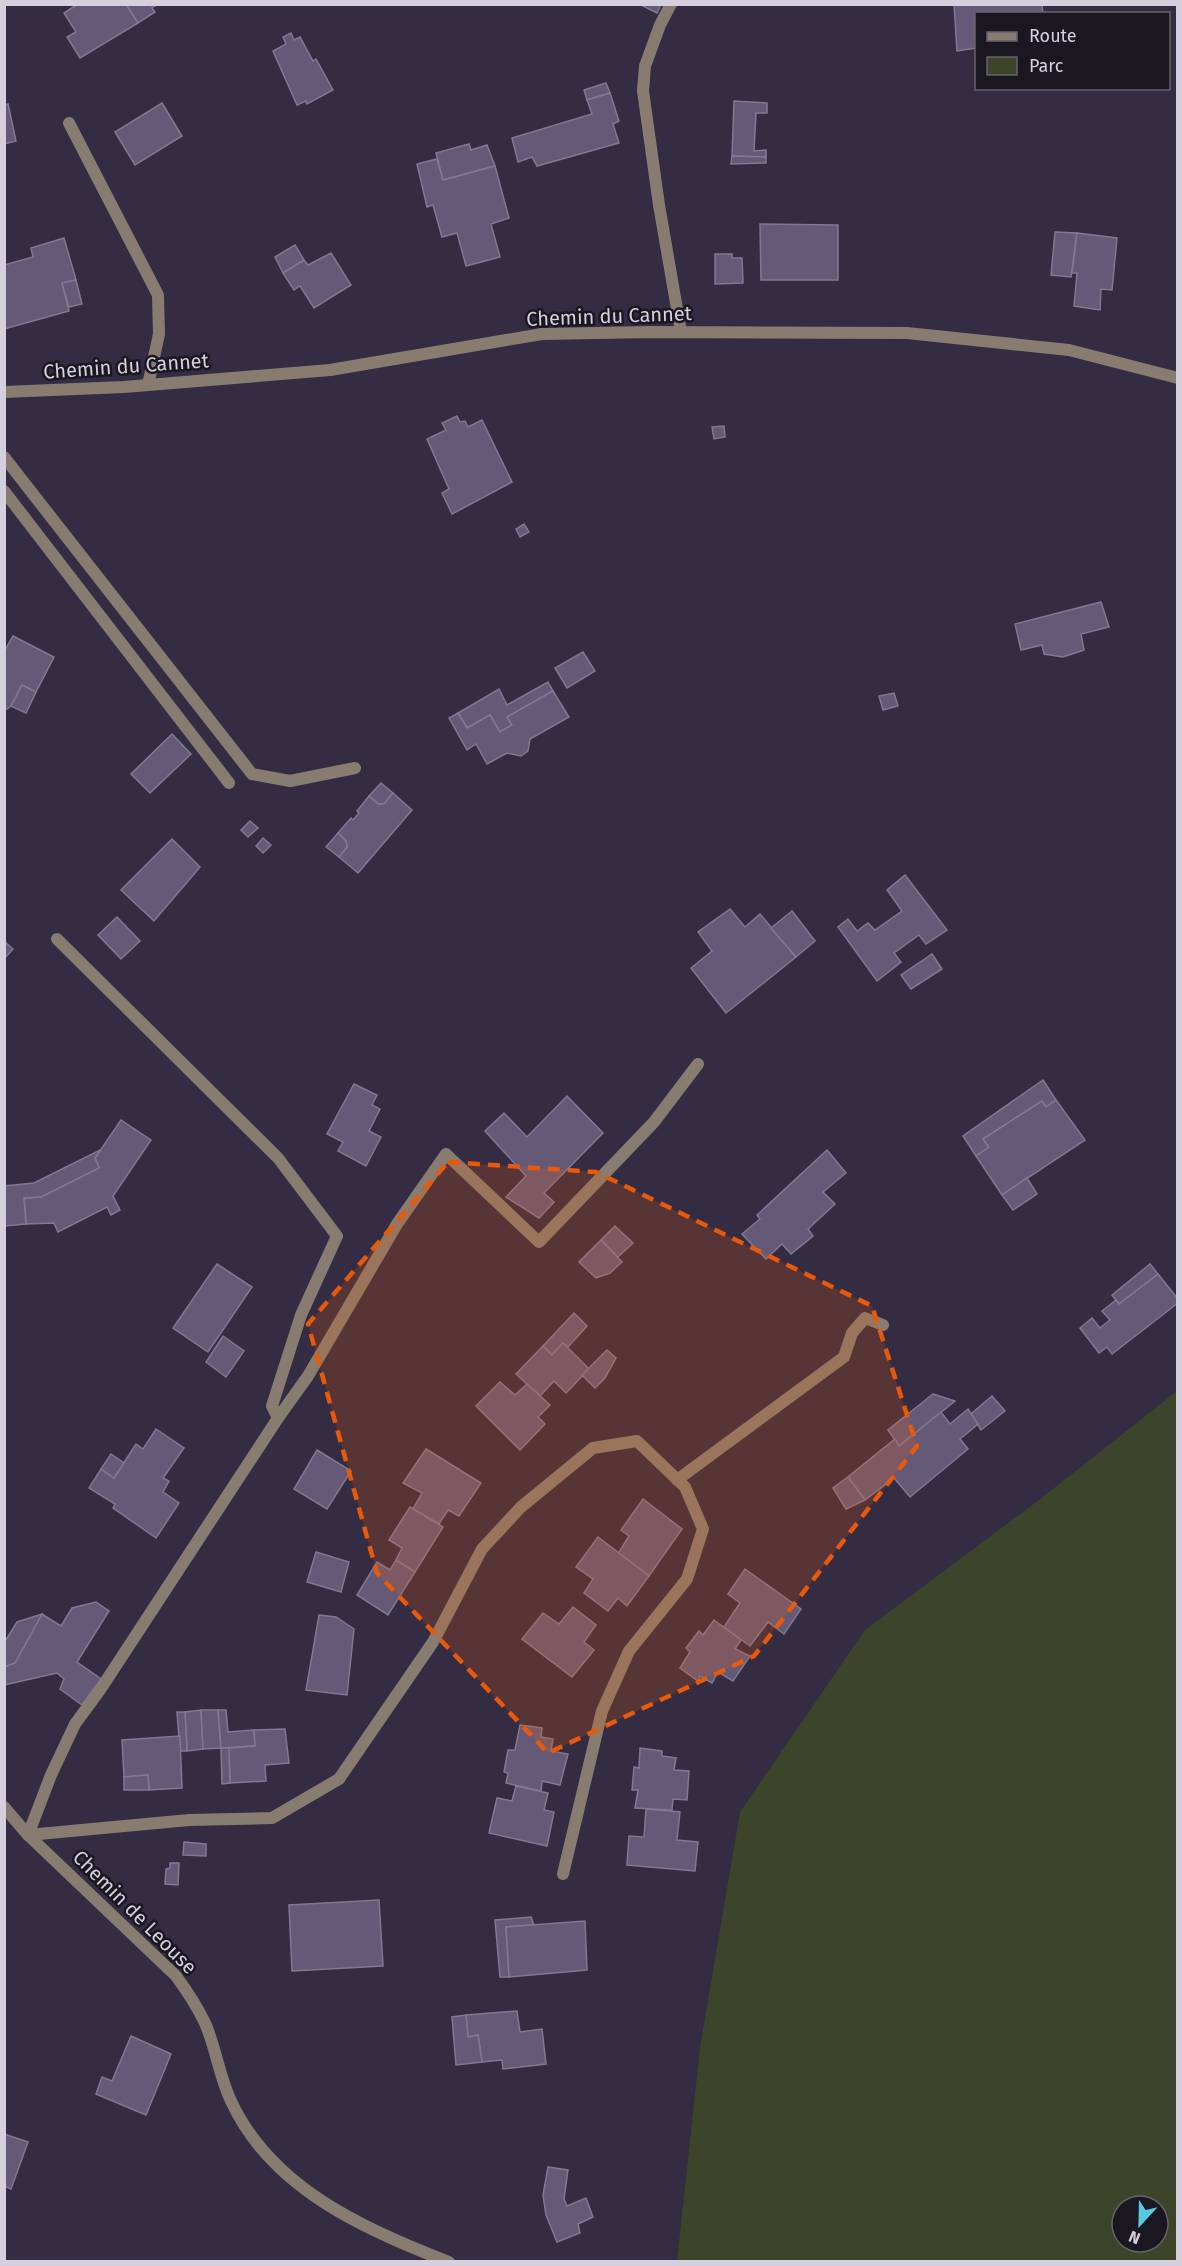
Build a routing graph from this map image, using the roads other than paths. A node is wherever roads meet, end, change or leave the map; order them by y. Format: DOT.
graph roads {
  1 [pos="671,4"];
  2 [pos="69,123"];
  3 [pos="681,332"];
  4 [pos="1178,378"];
  5 [pos="148,385"];
  6 [pos="4,392"];
  7 [pos="4,457"];
  8 [pos="4,491"];
  9 [pos="355,768"];
  10 [pos="229,783"];
  11 [pos="57,939"];
  12 [pos="698,1064"];
  13 [pos="883,1325"];
  14 [pos="278,1418"];
  15 [pos="678,1480"];
  16 [pos="4,1807"];
  17 [pos="28,1835"];
  18 [pos="563,1874"];
  19 [pos="450,2262"];
  1 -- 3 [label="street"];
  2 -- 5 [label="street"];
  3 -- 4 [label="street, Chemin du Cannet"];
  3 -- 5 [label="street, Chemin du Cannet"];
  5 -- 6 [label="street, Chemin du Cannet"];
  7 -- 9 [label="street"];
  8 -- 10 [label="street"];
  11 -- 14 [label="street"];
  12 -- 14 [label="street"];
  13 -- 15 [label="street"];
  14 -- 17 [label="street"];
  15 -- 17 [label="street"];
  15 -- 18 [label="street"];
  16 -- 17 [label="street, Chemin de Leouse"];
  17 -- 19 [label="street, Chemin de Leouse"];
}
